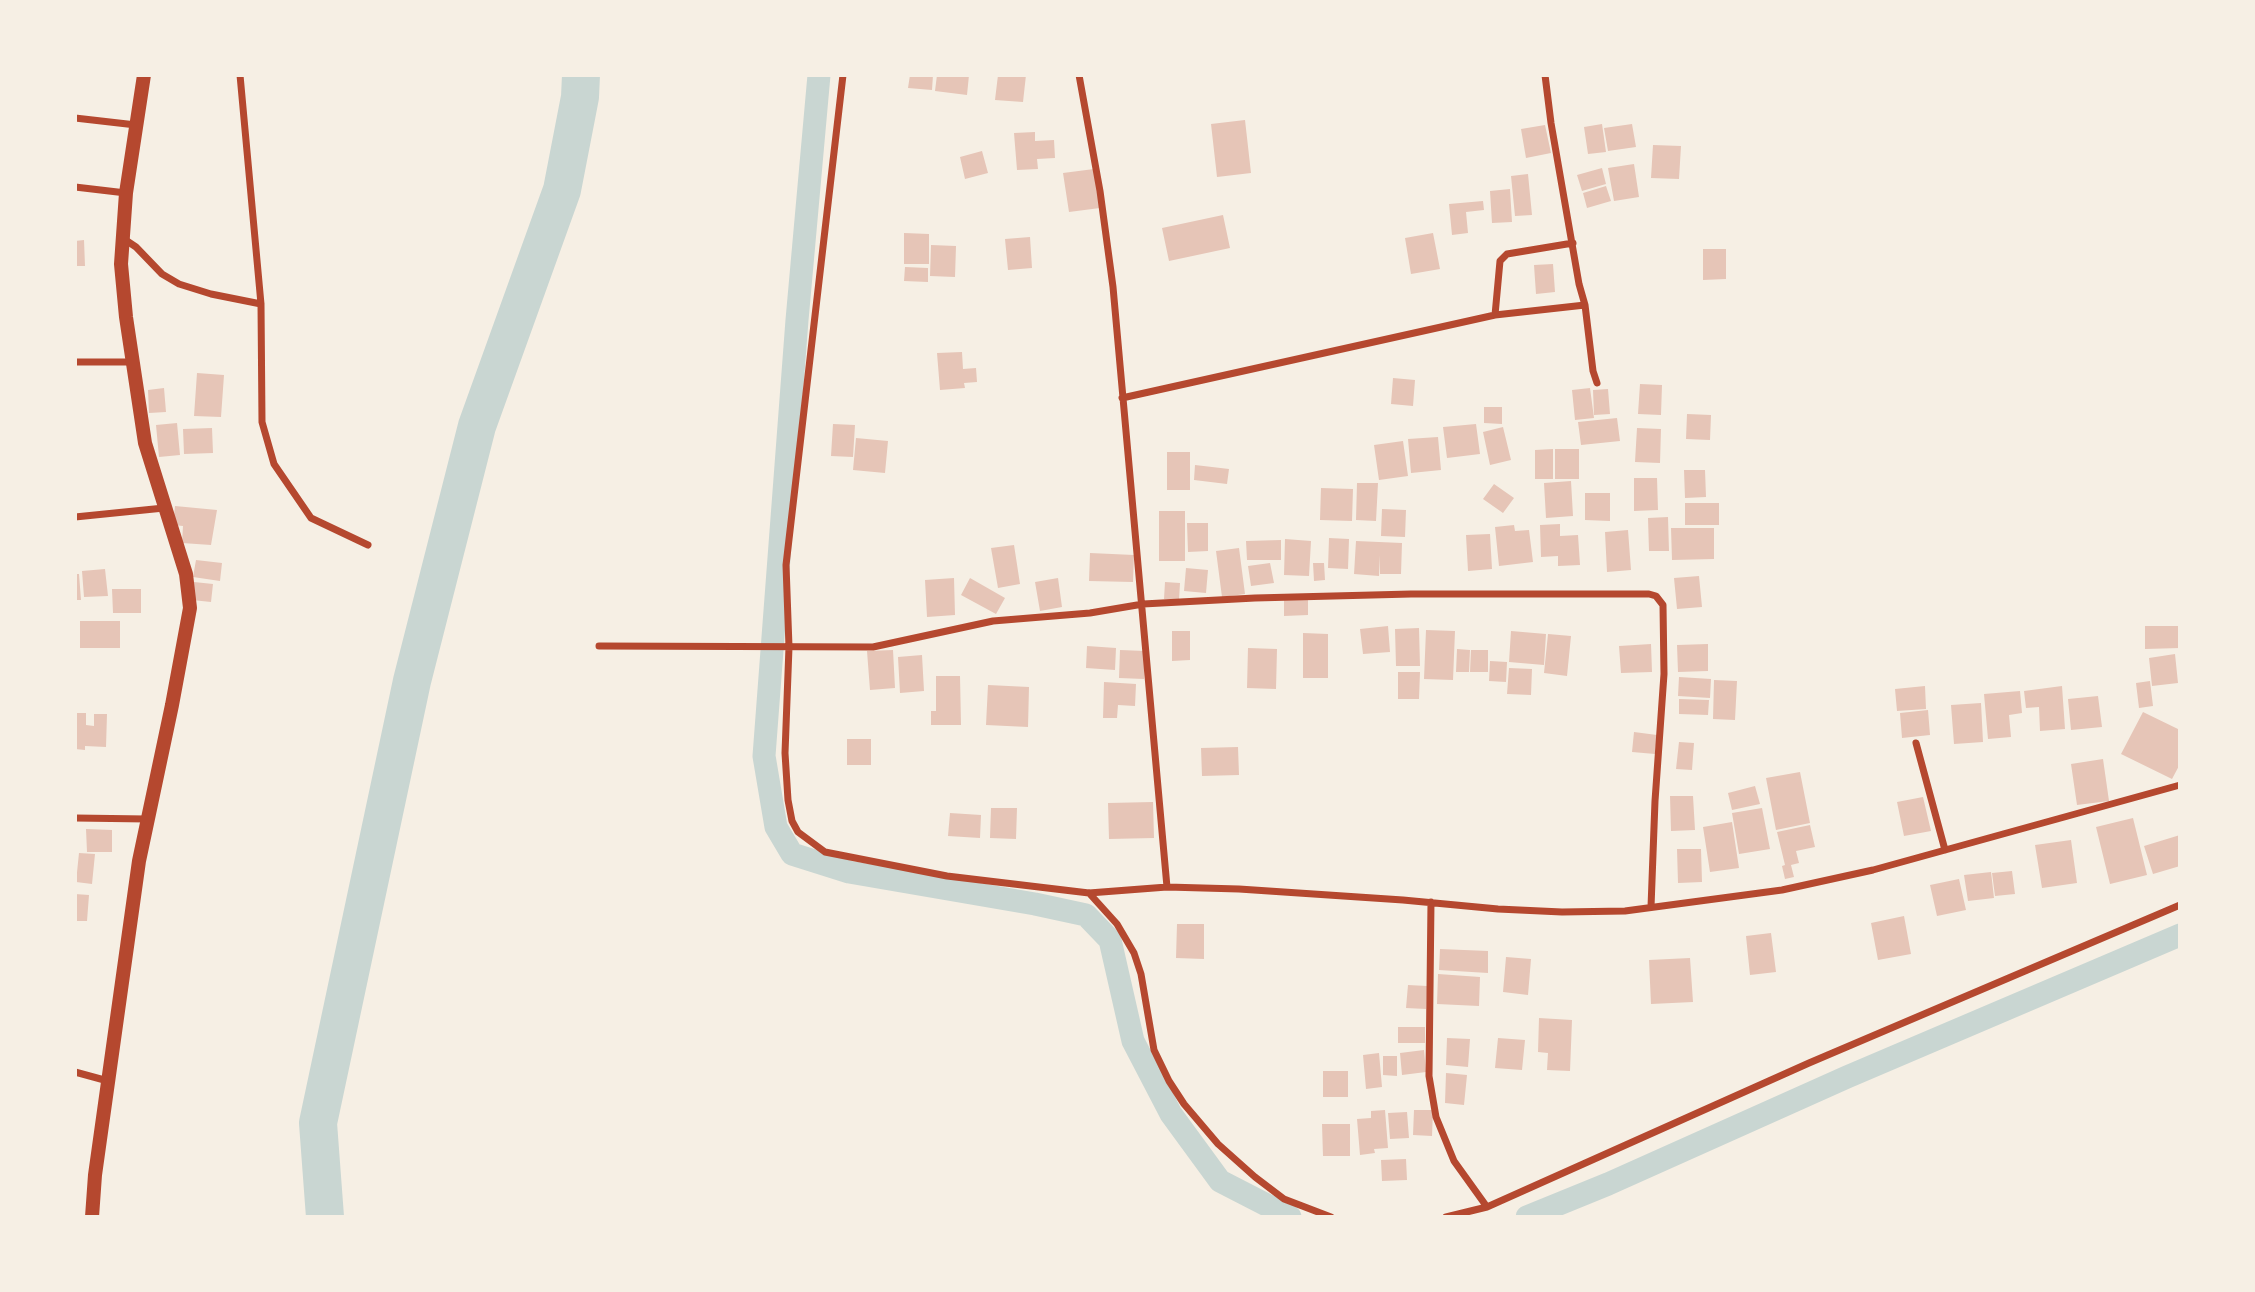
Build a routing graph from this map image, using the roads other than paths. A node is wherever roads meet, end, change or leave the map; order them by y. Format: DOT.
graph roads {
  1 [pos="144,75"];
  2 [pos="240,75"];
  3 [pos="843,75"];
  4 [pos="1079,75"];
  5 [pos="1545,75"];
  6 [pos="75,118"];
  7 [pos="136,125"];
  8 [pos="75,187"];
  9 [pos="126,193"];
  10 [pos="123,239"];
  11 [pos="1573,243"];
  12 [pos="261,304"];
  13 [pos="1585,305"];
  14 [pos="1495,315"];
  15 [pos="75,362"];
  16 [pos="132,362"];
  17 [pos="1597,383"];
  18 [pos="1122,398"];
  19 [pos="163,508"];
  20 [pos="75,517"];
  21 [pos="368,545"];
  22 [pos="1143,604"];
  23 [pos="599,646"];
  24 [pos="789,647"];
  25 [pos="1916,743"];
  26 [pos="2180,785"];
  27 [pos="75,818"];
  28 [pos="147,819"];
  29 [pos="1945,850"];
  30 [pos="1167,887"];
  31 [pos="1088,893"];
  32 [pos="1431,902"];
  33 [pos="2180,905"];
  34 [pos="1651,908"];
  35 [pos="75,1072"];
  36 [pos="108,1081"];
  37 [pos="1487,1207"];
  38 [pos="92,1217"];
  39 [pos="1331,1217"];
  40 [pos="1446,1217"];
  1 -- 7 [label="main road"];
  2 -- 12 [label="street"];
  3 -- 24 [label="street"];
  4 -- 18 [label="street"];
  5 -- 11 [label="street"];
  6 -- 7 [label="street"];
  7 -- 9 [label="main road"];
  8 -- 9 [label="street"];
  9 -- 10 [label="main road"];
  10 -- 12 [label="street"];
  10 -- 16 [label="main road"];
  11 -- 13 [label="street"];
  11 -- 14 [label="street"];
  12 -- 21 [label="street"];
  13 -- 14 [label="street"];
  13 -- 17 [label="street"];
  14 -- 18 [label="street"];
  15 -- 16 [label="street"];
  16 -- 19 [label="main road"];
  18 -- 22 [label="street"];
  19 -- 20 [label="street"];
  19 -- 28 [label="main road"];
  22 -- 24 [label="street"];
  22 -- 30 [label="street"];
  22 -- 34 [label="street"];
  23 -- 24 [label="street"];
  24 -- 31 [label="street"];
  25 -- 29 [label="street"];
  26 -- 29 [label="street"];
  27 -- 28 [label="street"];
  28 -- 36 [label="main road"];
  29 -- 34 [label="street"];
  30 -- 31 [label="street"];
  30 -- 32 [label="street"];
  31 -- 39 [label="street"];
  32 -- 34 [label="street"];
  32 -- 37 [label="street"];
  33 -- 37 [label="street"];
  35 -- 36 [label="street"];
  36 -- 38 [label="main road"];
  37 -- 40 [label="street"];
}
